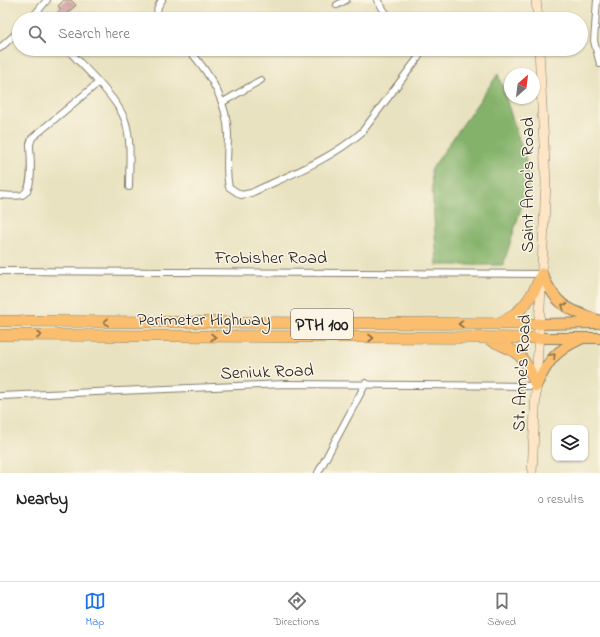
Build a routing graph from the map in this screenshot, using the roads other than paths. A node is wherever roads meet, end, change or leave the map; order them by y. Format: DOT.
graph roads {
  1 [pos="47,0"];
  2 [pos="162,0"];
  3 [pos="346,0"];
  4 [pos="377,0"];
  5 [pos="536,0"];
  6 [pos="597,0"];
  7 [pos="337,5"];
  8 [pos="39,12"];
  9 [pos="157,12"];
  10 [pos="385,12"];
  11 [pos="537,12"];
  12 [pos="12,37"];
  13 [pos="0,48"];
  14 [pos="73,56"];
  15 [pos="194,56"];
  16 [pos="419,56"];
  17 [pos="539,56"];
  18 [pos="600,64"];
  19 [pos="261,80"];
  20 [pos="98,83"];
  21 [pos="223,102"];
  22 [pos="129,187"];
  23 [pos="0,195"];
  24 [pos="0,271"];
  25 [pos="542,274"];
  26 [pos="0,322"];
  27 [pos="600,322"];
  28 [pos="500,324"];
  29 [pos="539,324"];
  30 [pos="0,335"];
  31 [pos="484,338"];
  32 [pos="538,338"];
  33 [pos="583,338"];
  34 [pos="600,338"];
  35 [pos="366,383"];
  36 [pos="536,386"];
  37 [pos="0,396"];
  38 [pos="318,473"];
  39 [pos="532,473"];
  1 -- 8 [label="street"];
  2 -- 9 [label="street"];
  3 -- 7 [label="street"];
  4 -- 10 [label="street"];
  5 -- 11 [label="main road"];
  6 -- 18 [label="street"];
  12 -- 13 [label="street"];
  14 -- 20 [label="street"];
  15 -- 21 [label="street"];
  16 -- 21 [label="street"];
  17 -- 25 [label="main road, Saint Anne's Road"];
  19 -- 21 [label="street"];
  20 -- 22 [label="street"];
  20 -- 23 [label="street"];
  24 -- 25 [label="street, Frobisher Road"];
  27 -- 25 [label="highway, one-way"];
  25 -- 28 [label="highway"];
  25 -- 29 [label="main road, St. Anne's Road"];
  28 -- 26 [label="highway, Perimeter Highway / PTH 100, one-way"];
  27 -- 29 [label="highway, Perimeter Highway / PTH 100"];
  28 -- 29 [label="highway, Perimeter Highway / PTH 100"];
  29 -- 32 [label="main road, St. Anne's Road"];
  30 -- 31 [label="highway, Perimeter Highway / PTH 100, one-way"];
  31 -- 32 [label="highway, Perimeter Highway / PTH 100"];
  31 -- 36 [label="highway"];
  32 -- 33 [label="highway, Perimeter Highway / PTH 100"];
  32 -- 36 [label="main road, St. Anne's Road"];
  33 -- 34 [label="highway, Perimeter Highway / PTH 100"];
  36 -- 33 [label="highway, one-way"];
  35 -- 36 [label="street, Seniuk Road"];
  35 -- 37 [label="street, Seniuk Road"];
  35 -- 38 [label="street"];
  36 -- 39 [label="main road, St. Anne's Road"];
}
